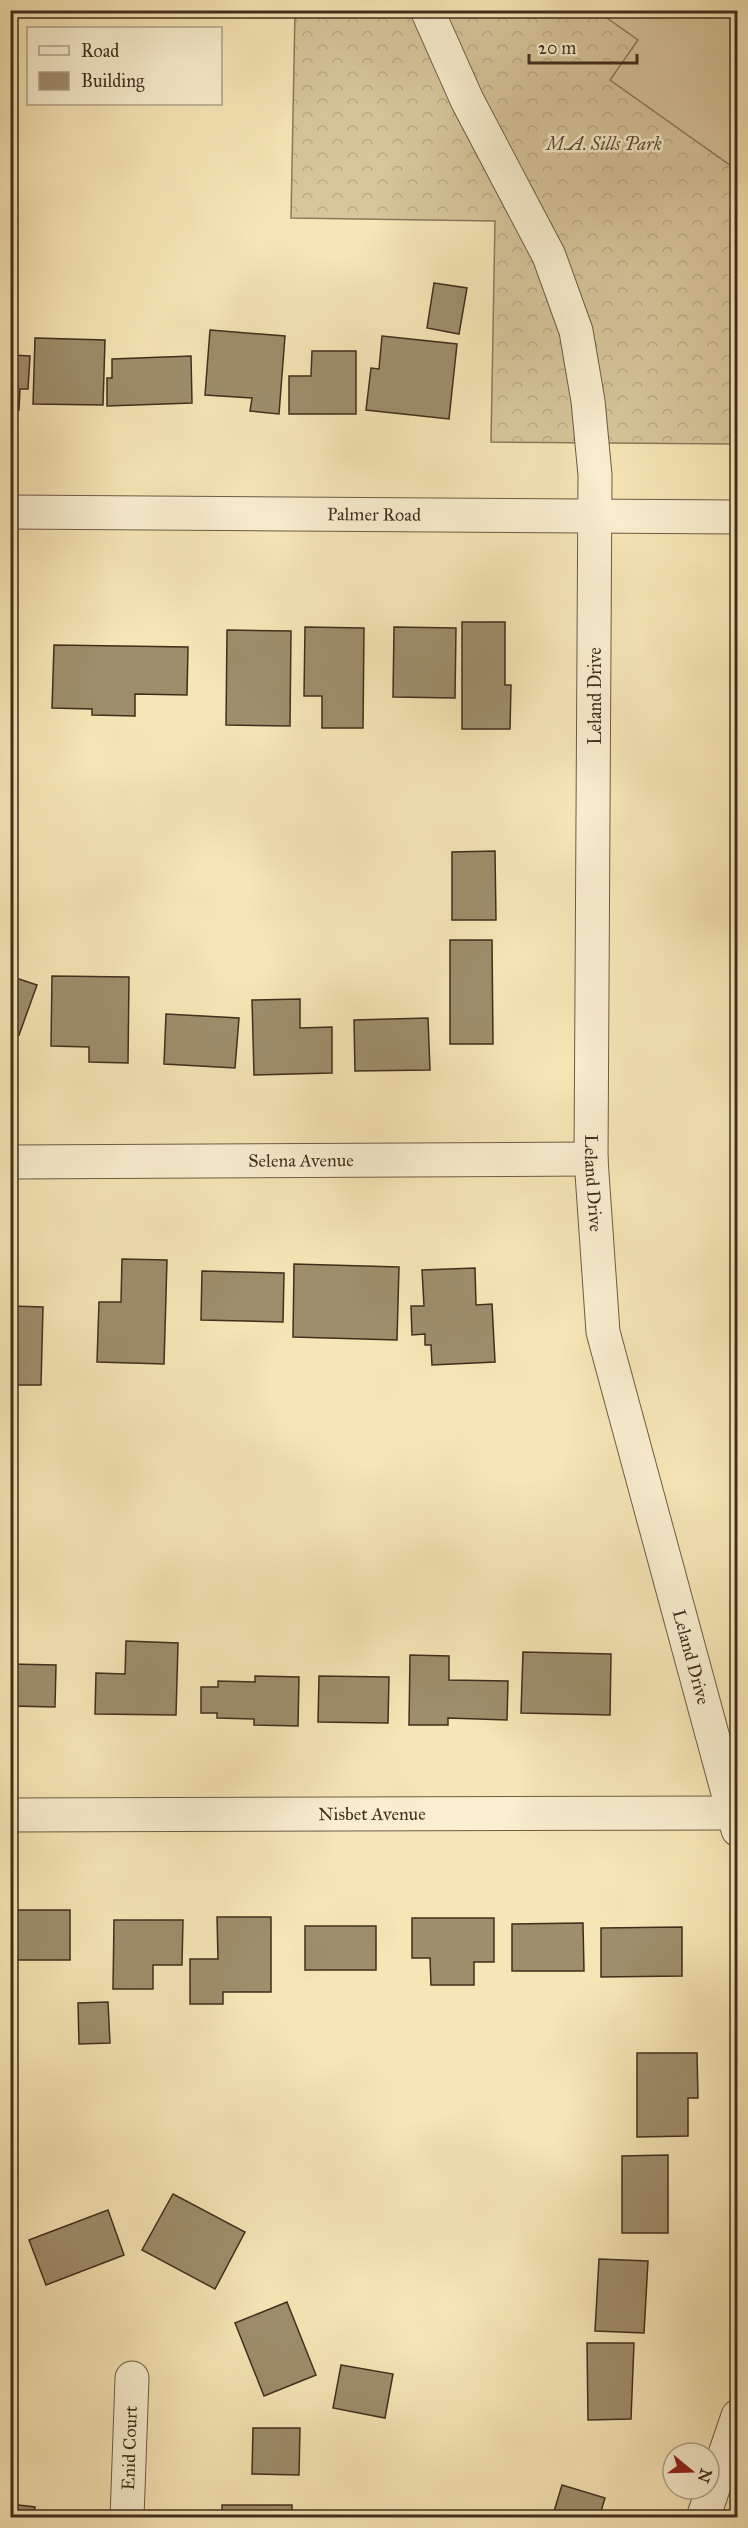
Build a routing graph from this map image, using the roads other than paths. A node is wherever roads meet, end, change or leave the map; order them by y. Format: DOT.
graph roads {
  1 [pos="428,10"];
  2 [pos="10,512"];
  3 [pos="596,516"];
  4 [pos="738,517"];
  5 [pos="591,1159"];
  6 [pos="10,1162"];
  7 [pos="10,1815"];
  8 [pos="736,1822"];
  9 [pos="132,2378"];
  10 [pos="738,2416"];
  11 [pos="127,2517"];
  12 [pos="703,2517"];
  1 -- 3 [label="street, Leland Drive"];
  2 -- 3 [label="street, Palmer Road"];
  3 -- 4 [label="street, Palmer Road"];
  3 -- 5 [label="street, Leland Drive"];
  5 -- 6 [label="street, Selena Avenue"];
  5 -- 8 [label="street, Leland Drive"];
  7 -- 8 [label="street, Nisbet Avenue"];
  9 -- 11 [label="street, Enid Court"];
  10 -- 12 [label="street"];
}
